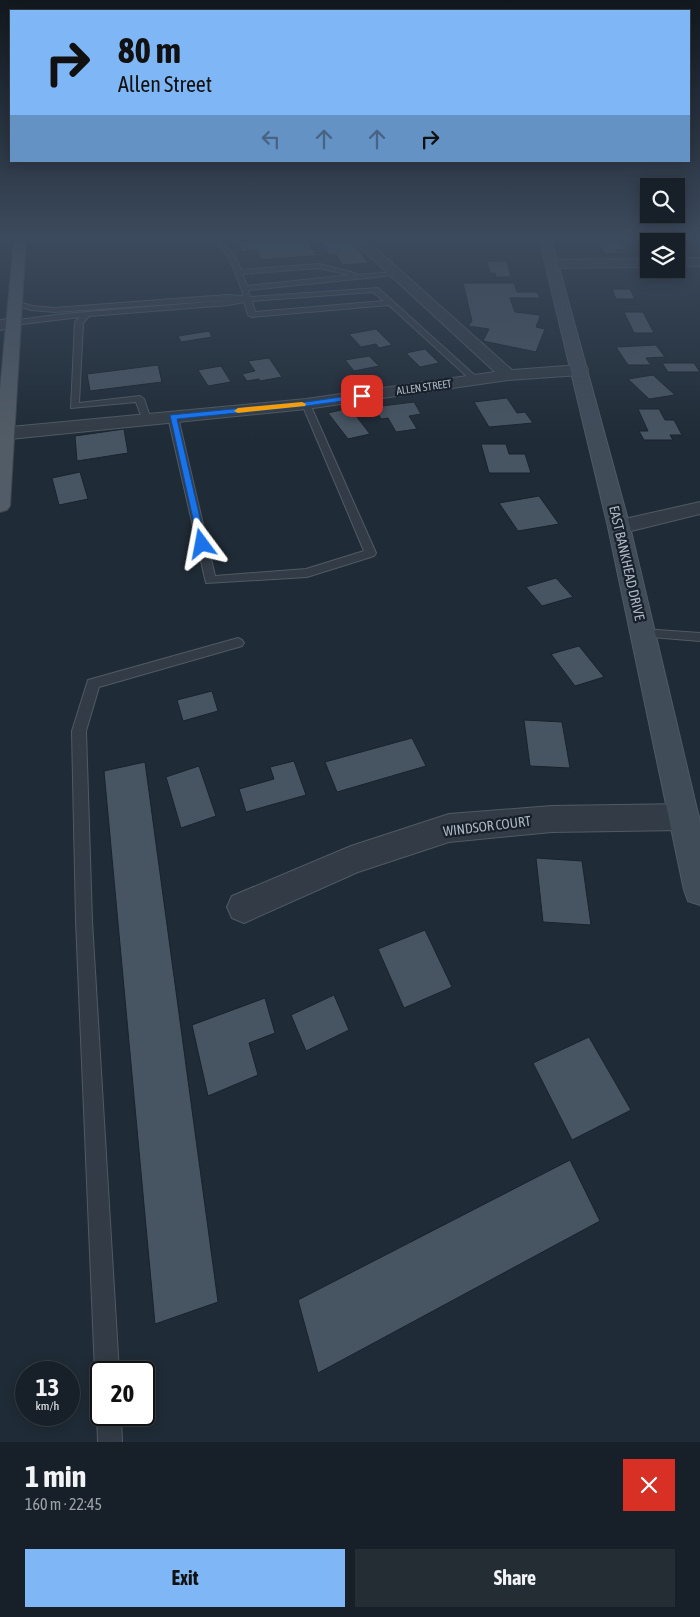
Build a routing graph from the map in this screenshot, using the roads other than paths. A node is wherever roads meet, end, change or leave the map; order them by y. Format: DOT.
graph roads {
  1 [pos="15,305"];
  2 [pos="24,305"];
  3 [pos="136,305"];
  4 [pos="175,305"];
  5 [pos="250,305"];
  6 [pos="364,305"];
  7 [pos="394,305"];
  8 [pos="431,305"];
  9 [pos="564,305"];
  10 [pos="87,314"];
  11 [pos="7,324"];
  12 [pos="580,370"];
  13 [pos="508,375"];
  14 [pos="476,380"];
  15 [pos="306,404"];
  16 [pos="173,417"];
  17 [pos="146,420"];
  18 [pos="3,433"];
  19 [pos="0,496"];
  20 [pos="700,508"];
  21 [pos="619,527"];
  22 [pos="643,633"];
  23 [pos="700,637"];
  24 [pos="238,643"];
  25 [pos="684,817"];
  26 [pos="700,890"];
  27 [pos="244,907"];
  28 [pos="106,1361"];
  29 [pos="109,1426"];
  30 [pos="110,1442"];
  1 -- 11 [label="main road"];
  2 -- 3 [label="lane"];
  4 -- 10 [label="lane"];
  5 -- 6 [label="lane"];
  7 -- 14 [label="lane"];
  8 -- 13 [label="street"];
  9 -- 12 [label="street, EAST BANKHEAD DRIVE"];
  10 -- 11 [label="lane"];
  10 -- 17 [label="lane"];
  11 -- 18 [label="main road"];
  12 -- 13 [label="street, ALLEN STREET"];
  12 -- 21 [label="street, EAST BANKHEAD DRIVE"];
  13 -- 14 [label="street, ALLEN STREET"];
  14 -- 15 [label="street, ALLEN STREET"];
  15 -- 16 [label="street, ALLEN STREET"];
  15 -- 16 [label="lane"];
  16 -- 17 [label="street, ALLEN STREET"];
  17 -- 18 [label="street, ALLEN STREET"];
  18 -- 19 [label="main road"];
  20 -- 21 [label="street"];
  21 -- 22 [label="street, EAST BANKHEAD DRIVE"];
  22 -- 23 [label="lane"];
  22 -- 25 [label="street, EAST BANKHEAD DRIVE"];
  24 -- 28 [label="lane"];
  25 -- 26 [label="street, EAST BANKHEAD DRIVE"];
  25 -- 27 [label="street, WINDSOR COURT"];
  29 -- 30 [label="lane"];
}
